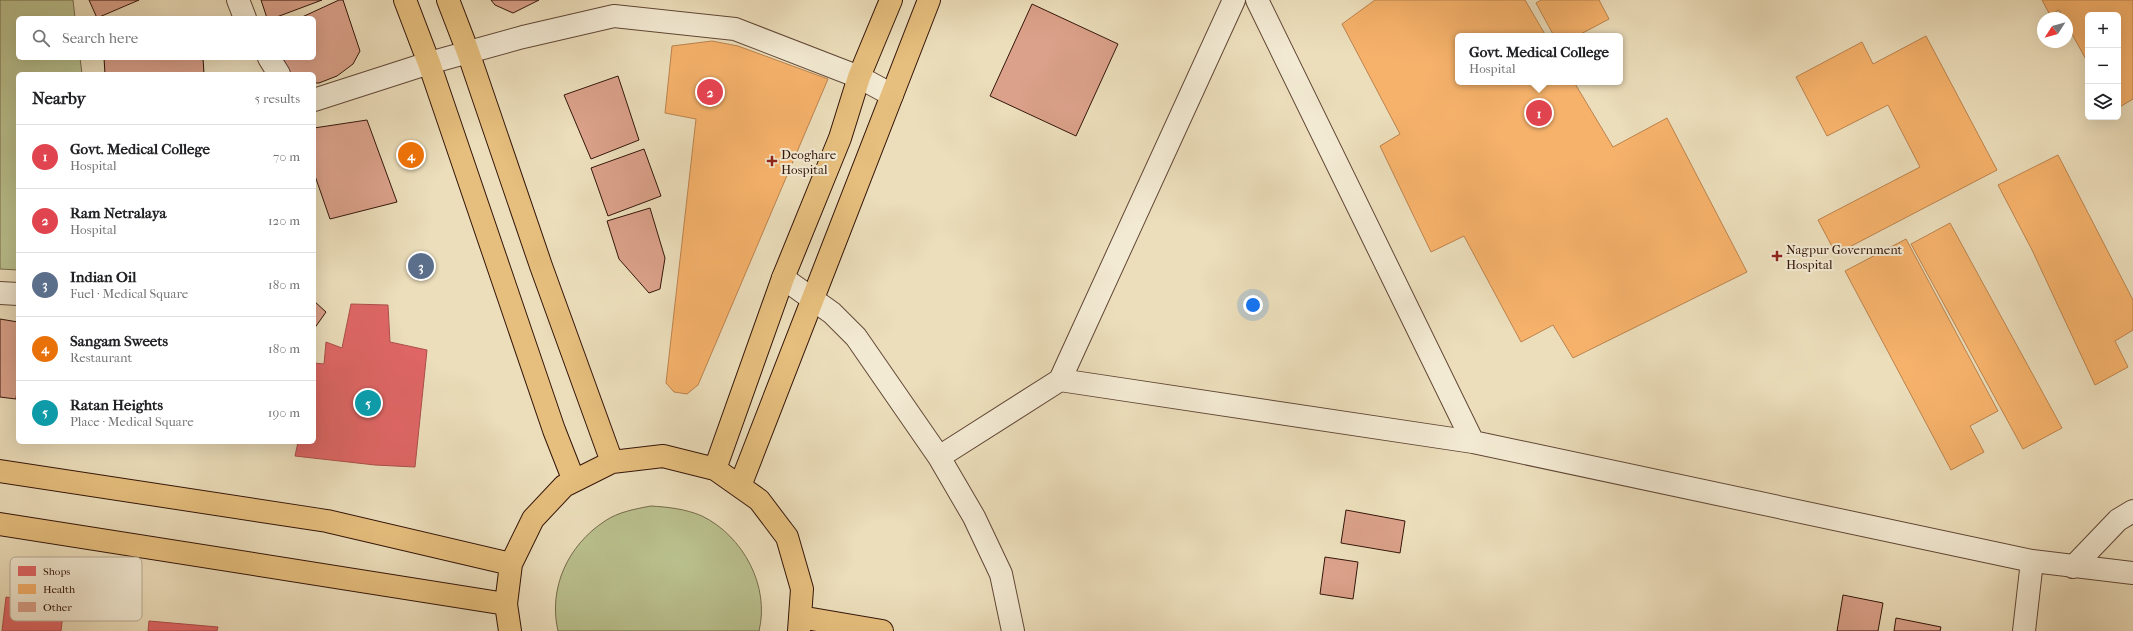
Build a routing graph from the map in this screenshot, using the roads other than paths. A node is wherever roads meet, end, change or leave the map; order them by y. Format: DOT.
graph roads {
  1 [pos="238,0"];
  2 [pos="405,0"];
  3 [pos="448,0"];
  4 [pos="892,0"];
  5 [pos="929,0"];
  6 [pos="1234,0"];
  7 [pos="1257,0"];
  8 [pos="617,8"];
  9 [pos="244,16"];
  10 [pos="468,52"];
  11 [pos="270,60"];
  12 [pos="429,63"];
  13 [pos="279,72"];
  14 [pos="859,77"];
  15 [pos="892,95"];
  16 [pos="316,99"];
  17 [pos="783,278"];
  18 [pos="0,293"];
  19 [pos="16,294"];
  20 [pos="814,300"];
  21 [pos="1060,380"];
  22 [pos="1473,442"];
  23 [pos="939,457"];
  24 [pos="612,462"];
  25 [pos="715,469"];
  26 [pos="0,471"];
  27 [pos="574,481"];
  28 [pos="740,486"];
  29 [pos="2133,511"];
  30 [pos="0,524"];
  31 [pos="2032,561"];
  32 [pos="512,564"];
  33 [pos="2073,567"];
  34 [pos="2133,574"];
  35 [pos="506,604"];
  36 [pos="800,624"];
  37 [pos="510,631"];
  38 [pos="882,631"];
  39 [pos="1013,631"];
  40 [pos="2024,631"];
  1 -- 9 [label="street"];
  2 -- 12 [label="main road"];
  3 -- 10 [label="main road"];
  4 -- 14 [label="main road"];
  5 -- 15 [label="main road"];
  6 -- 21 [label="street"];
  7 -- 22 [label="street"];
  8 -- 10 [label="street"];
  8 -- 14 [label="street"];
  10 -- 12 [label="street"];
  10 -- 24 [label="main road"];
  11 -- 13 [label="street"];
  12 -- 16 [label="street"];
  12 -- 27 [label="main road"];
  14 -- 15 [label="street"];
  14 -- 17 [label="main road"];
  15 -- 20 [label="main road"];
  17 -- 20 [label="street"];
  17 -- 25 [label="main road"];
  18 -- 19 [label="street"];
  20 -- 23 [label="street"];
  20 -- 28 [label="main road"];
  21 -- 22 [label="street"];
  21 -- 23 [label="street"];
  22 -- 31 [label="street"];
  23 -- 39 [label="street"];
  24 -- 25 [label="main road"];
  24 -- 27 [label="main road"];
  25 -- 28 [label="main road"];
  26 -- 32 [label="main road"];
  27 -- 32 [label="main road"];
  28 -- 36 [label="main road"];
  29 -- 33 [label="street"];
  30 -- 35 [label="main road"];
  31 -- 33 [label="street"];
  31 -- 40 [label="street"];
  32 -- 35 [label="main road"];
  33 -- 34 [label="street"];
  35 -- 37 [label="main road"];
  36 -- 38 [label="main road"];
}
